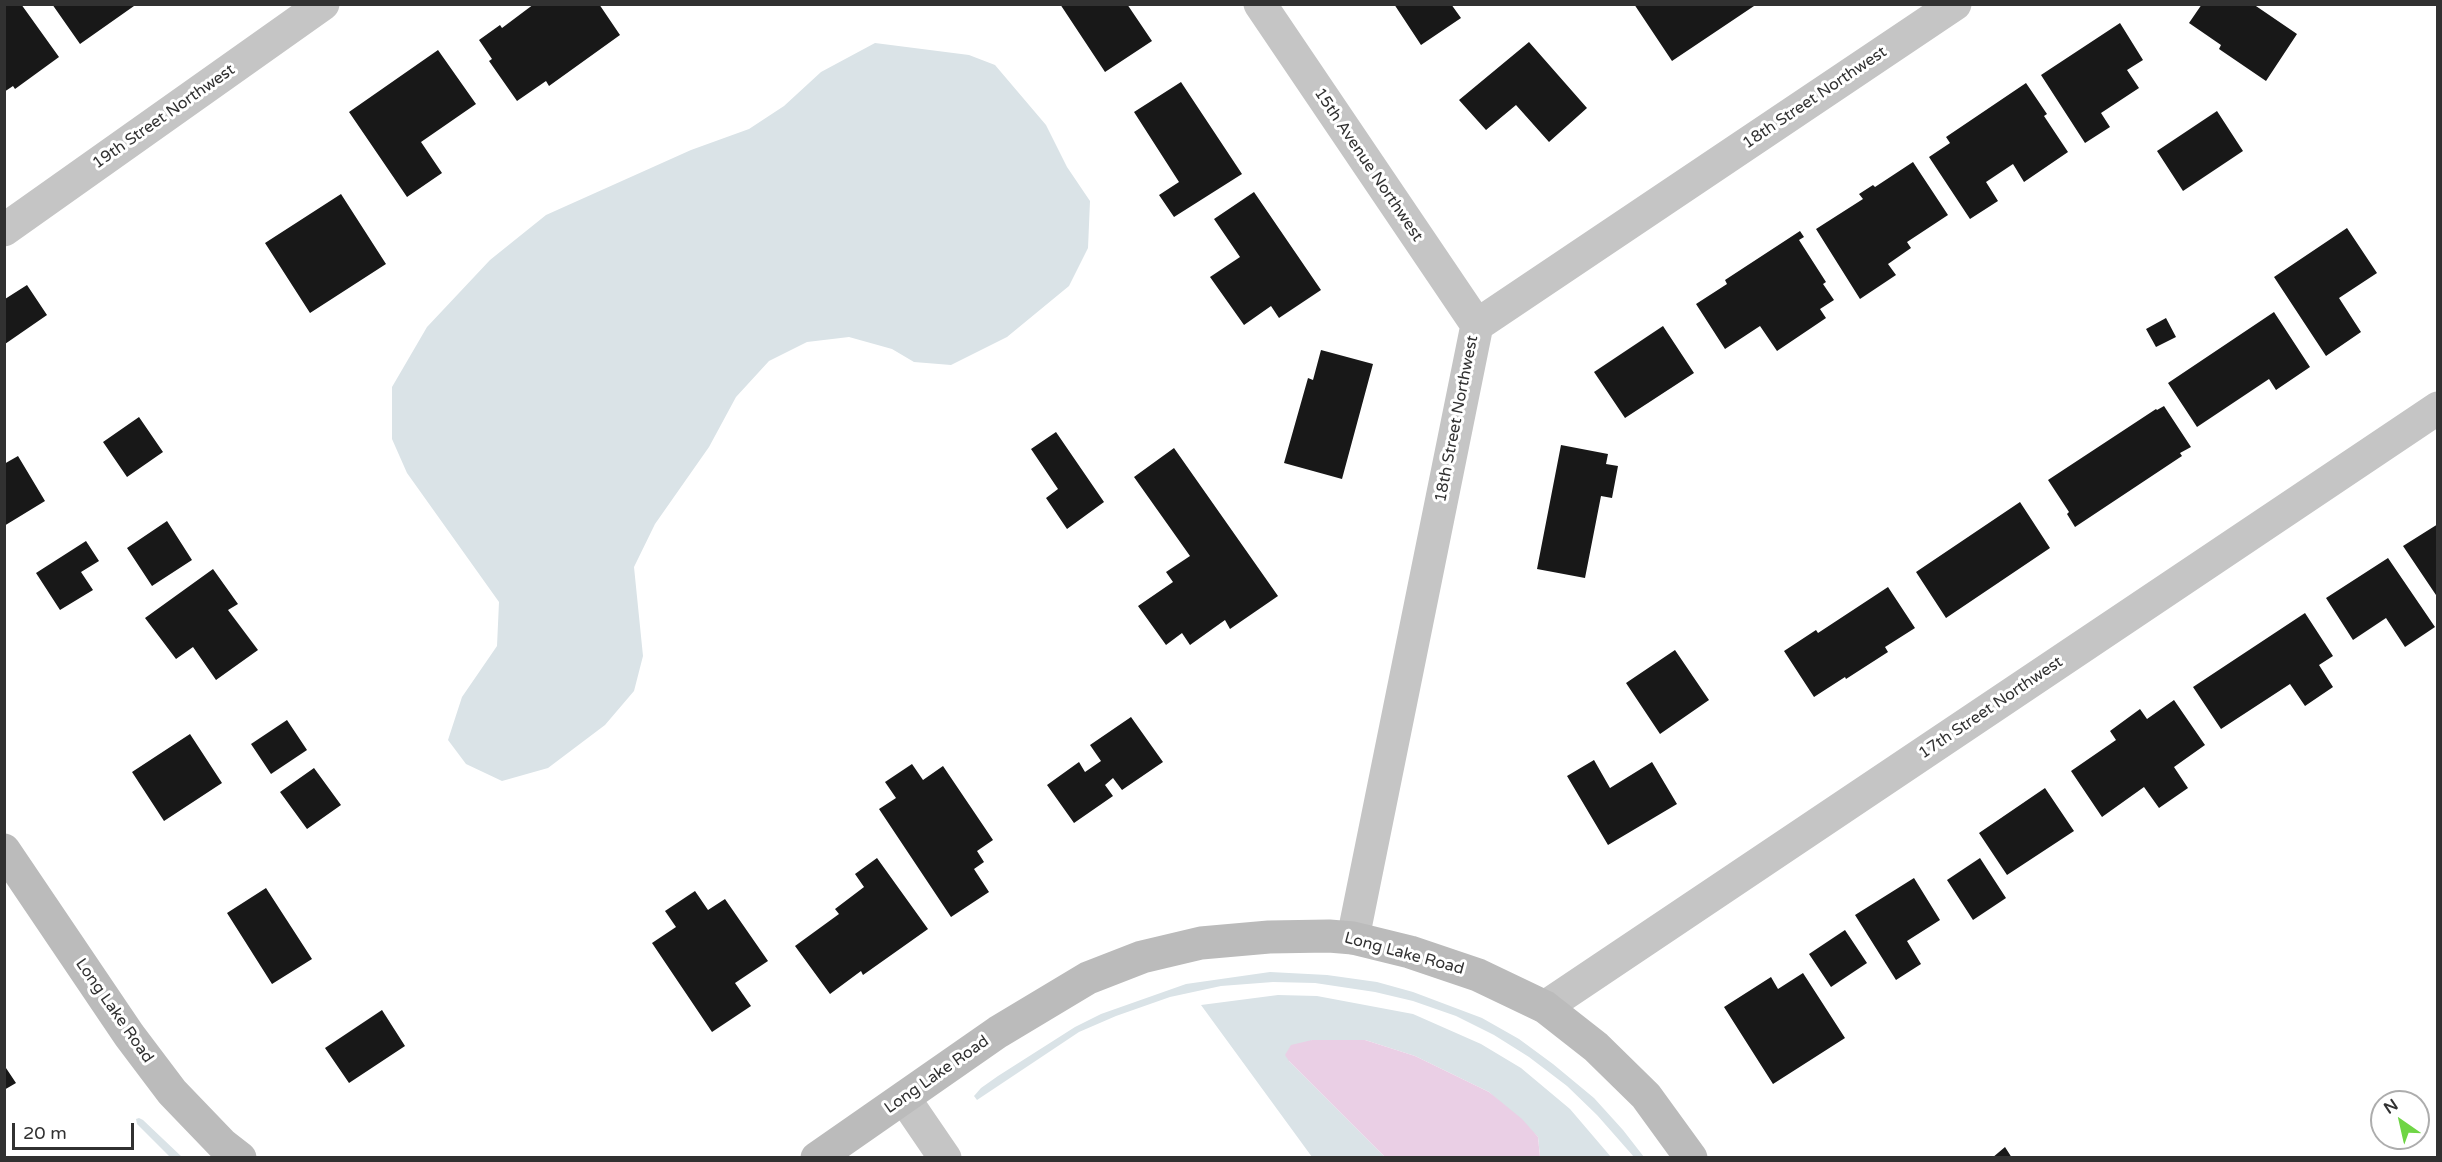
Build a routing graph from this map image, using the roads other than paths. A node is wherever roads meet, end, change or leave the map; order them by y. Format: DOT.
graph roads {
  1 [pos="323,4"];
  2 [pos="1260,4"];
  3 [pos="1955,4"];
  4 [pos="4,231"];
  5 [pos="1476,325"];
  6 [pos="2438,408"];
  7 [pos="4,850"];
  8 [pos="1353,938"];
  9 [pos="1545,1007"];
  10 [pos="904,1098"];
  11 [pos="240,1158"];
  12 [pos="817,1158"];
  13 [pos="945,1158"];
  14 [pos="1692,1158"];
  1 -- 4 [label="street, 19th Street Northwest"];
  2 -- 5 [label="street, 15th Avenue Northwest"];
  3 -- 5 [label="street, 18th Street Northwest"];
  5 -- 8 [label="street, 18th Street Northwest"];
  6 -- 9 [label="street, 17th Street Northwest"];
  7 -- 11 [label="street, Long Lake Road"];
  8 -- 9 [label="street, Long Lake Road"];
  8 -- 10 [label="street, Long Lake Road"];
  9 -- 14 [label="street, Long Lake Road"];
  10 -- 12 [label="street, Long Lake Road"];
  10 -- 13 [label="street"];
}
